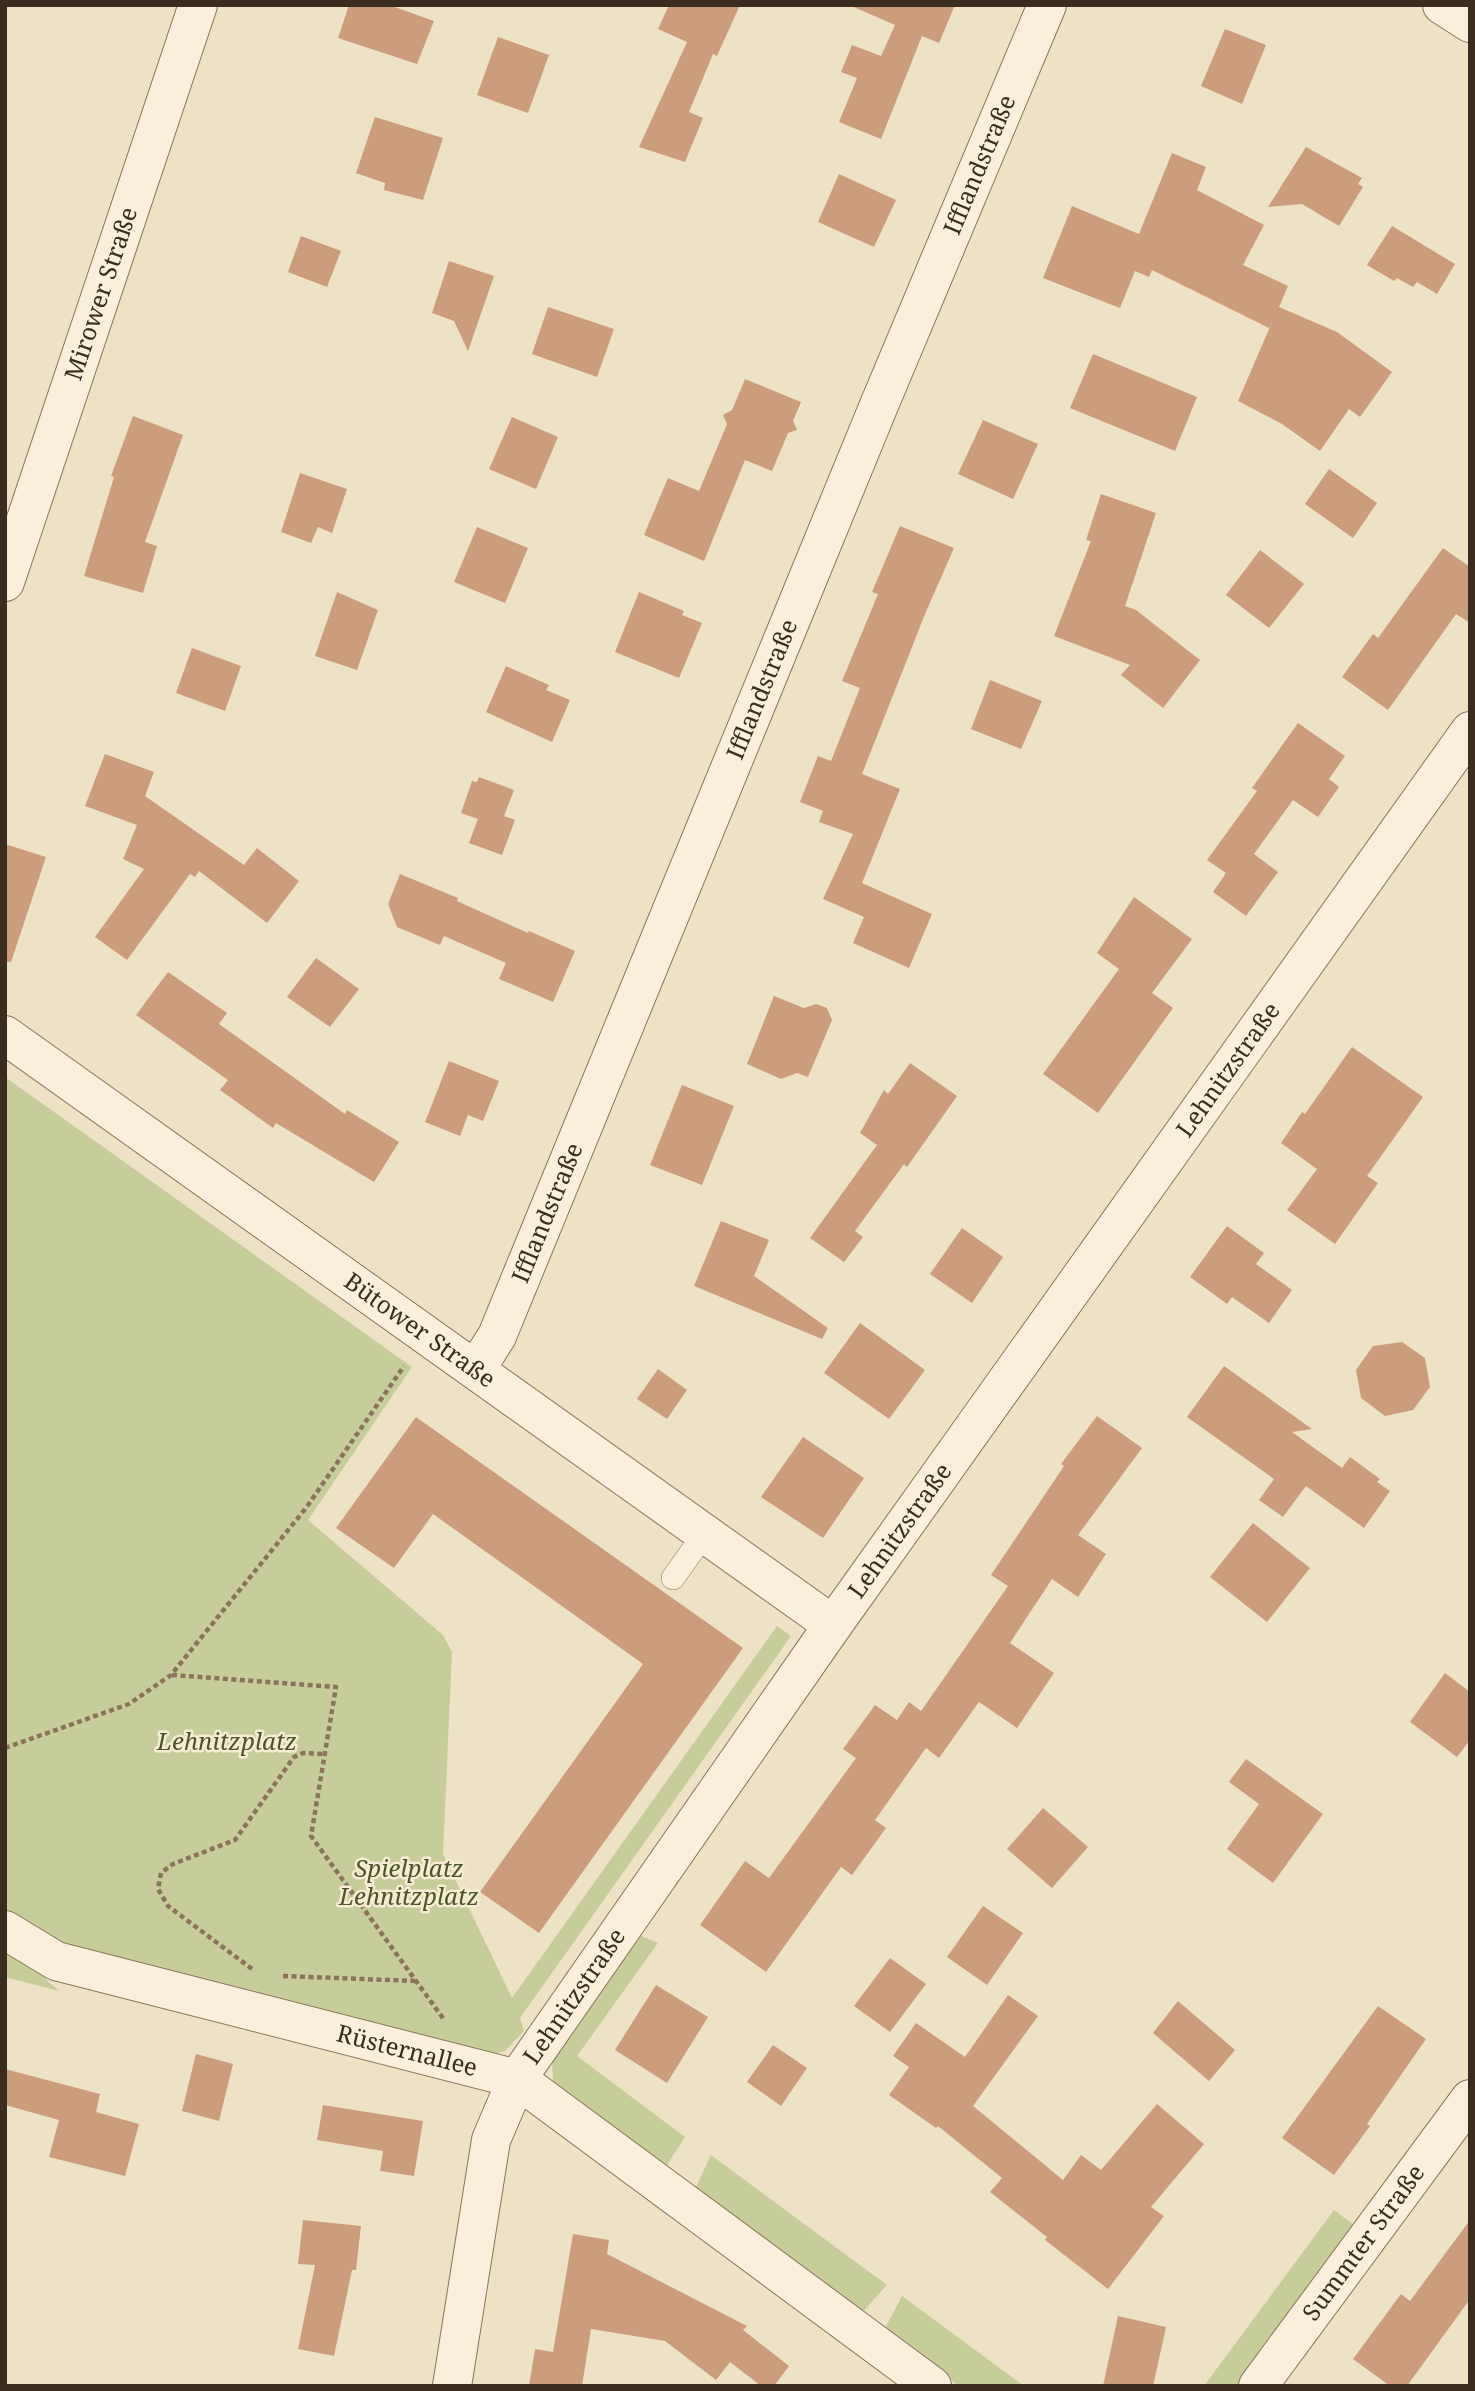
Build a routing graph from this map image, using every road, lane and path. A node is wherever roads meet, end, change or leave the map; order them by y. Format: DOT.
graph roads {
  1 [pos="198,5"];
  2 [pos="1046,5"];
  3 [pos="1442,5"];
  4 [pos="1470,23"];
  5 [pos="5,582"];
  6 [pos="1470,731"];
  7 [pos="5,1035"];
  8 [pos="426,1334"];
  9 [pos="476,1369"];
  10 [pos="705,1533"];
  11 [pos="673,1578"];
  12 [pos="833,1625"];
  13 [pos="171,1675"];
  14 [pos="5,1748"];
  15 [pos="325,1754"];
  16 [pos="5,1930"];
  17 [pos="262,1976"];
  18 [pos="275,1976"];
  19 [pos="416,1981"];
  20 [pos="446,2024"];
  21 [pos="517,2079"];
  22 [pos="1470,2099"];
  23 [pos="452,2386"];
  24 [pos="932,2386"];
  25 [pos="1258,2386"];
  1 -- 5 [label="street, Mirower Straße"];
  2 -- 9 [label="street, Ifflandstraße"];
  3 -- 4 [label="street"];
  6 -- 12 [label="street, Lehnitzstraße"];
  7 -- 8 [label="street, Bütower Straße"];
  8 -- 9 [label="street, Bütower Straße"];
  8 -- 13 [label="path"];
  9 -- 10 [label="street, Bütower Straße"];
  10 -- 11 [label="lane"];
  10 -- 12 [label="street, Bütower Straße"];
  12 -- 21 [label="street, Lehnitzstraße"];
  13 -- 14 [label="path"];
  13 -- 15 [label="path"];
  15 -- 17 [label="path"];
  15 -- 19 [label="path"];
  16 -- 21 [label="street, Rüsternallee"];
  18 -- 19 [label="path"];
  19 -- 20 [label="path"];
  21 -- 23 [label="street, Lehnitzstraße"];
  21 -- 24 [label="street, Rüsternallee"];
  22 -- 25 [label="street, Summter Straße"];
}
